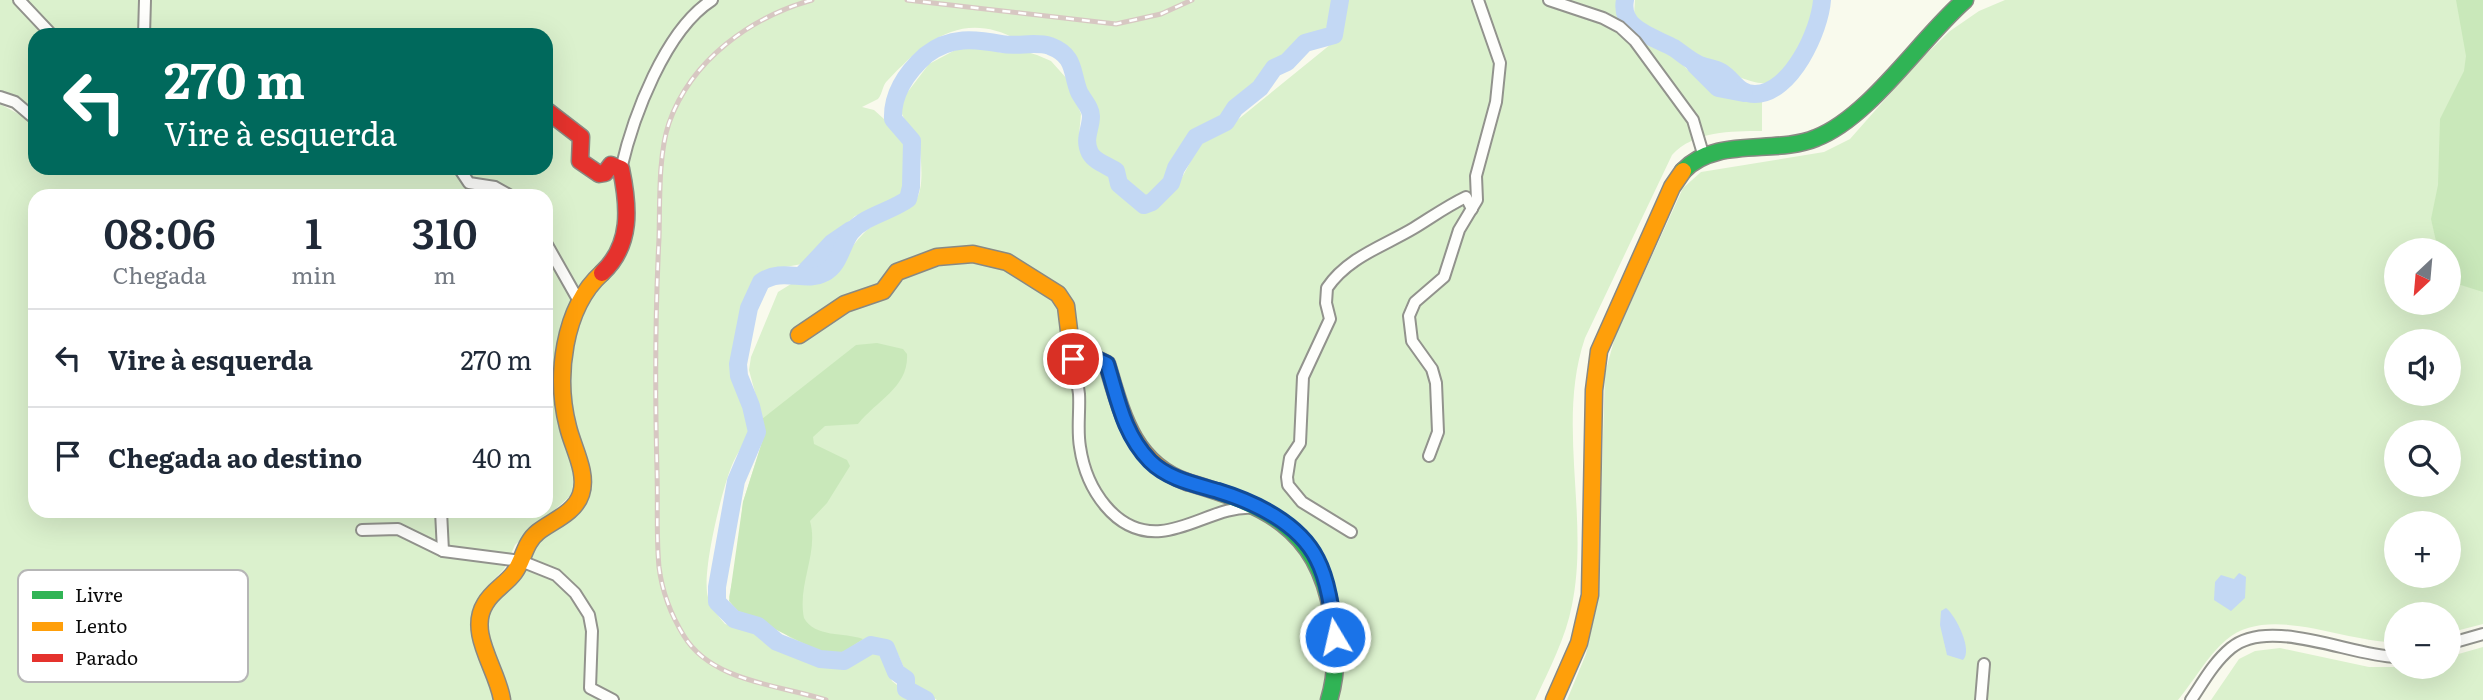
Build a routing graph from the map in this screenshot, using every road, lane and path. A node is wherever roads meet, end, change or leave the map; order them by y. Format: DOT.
graph roads {
  1 [pos="19,0"];
  2 [pos="145,0"];
  3 [pos="712,0"];
  4 [pos="1478,0"];
  5 [pos="1549,0"];
  6 [pos="1965,0"];
  7 [pos="45,28"];
  8 [pos="144,28"];
  9 [pos="0,97"];
  10 [pos="28,113"];
  11 [pos="553,115"];
  12 [pos="1704,157"];
  13 [pos="621,169"];
  14 [pos="463,175"];
  15 [pos="499,189"];
  16 [pos="1472,209"];
  17 [pos="553,255"];
  18 [pos="580,303"];
  19 [pos="799,335"];
  20 [pos="1071,347"];
  21 [pos="1429,456"];
  22 [pos="1265,510"];
  23 [pos="441,518"];
  24 [pos="362,530"];
  25 [pos="1351,532"];
  26 [pos="443,551"];
  27 [pos="521,561"];
  28 [pos="2483,634"];
  29 [pos="2461,640"];
  30 [pos="2384,656"];
  31 [pos="1984,664"];
  32 [pos="502,700"];
  33 [pos="613,700"];
  34 [pos="1329,700"];
  35 [pos="1554,700"];
  36 [pos="1981,700"];
  37 [pos="2191,700"];
  1 -- 7 [label="street"];
  2 -- 8 [label="street"];
  3 -- 13 [label="street"];
  4 -- 16 [label="street"];
  5 -- 12 [label="street"];
  6 -- 12 [label="street"];
  9 -- 10 [label="street"];
  11 -- 13 [label="street"];
  12 -- 35 [label="street"];
  13 -- 18 [label="street"];
  14 -- 15 [label="street"];
  16 -- 21 [label="street"];
  16 -- 25 [label="street"];
  17 -- 18 [label="street"];
  18 -- 27 [label="street"];
  19 -- 20 [label="street"];
  20 -- 22 [label="street"];
  20 -- 22 [label="street"];
  22 -- 34 [label="street"];
  23 -- 26 [label="street"];
  24 -- 26 [label="street"];
  26 -- 27 [label="street"];
  27 -- 32 [label="street"];
  27 -- 33 [label="street"];
  28 -- 29 [label="street"];
  30 -- 37 [label="street"];
  31 -- 36 [label="street"];
}
